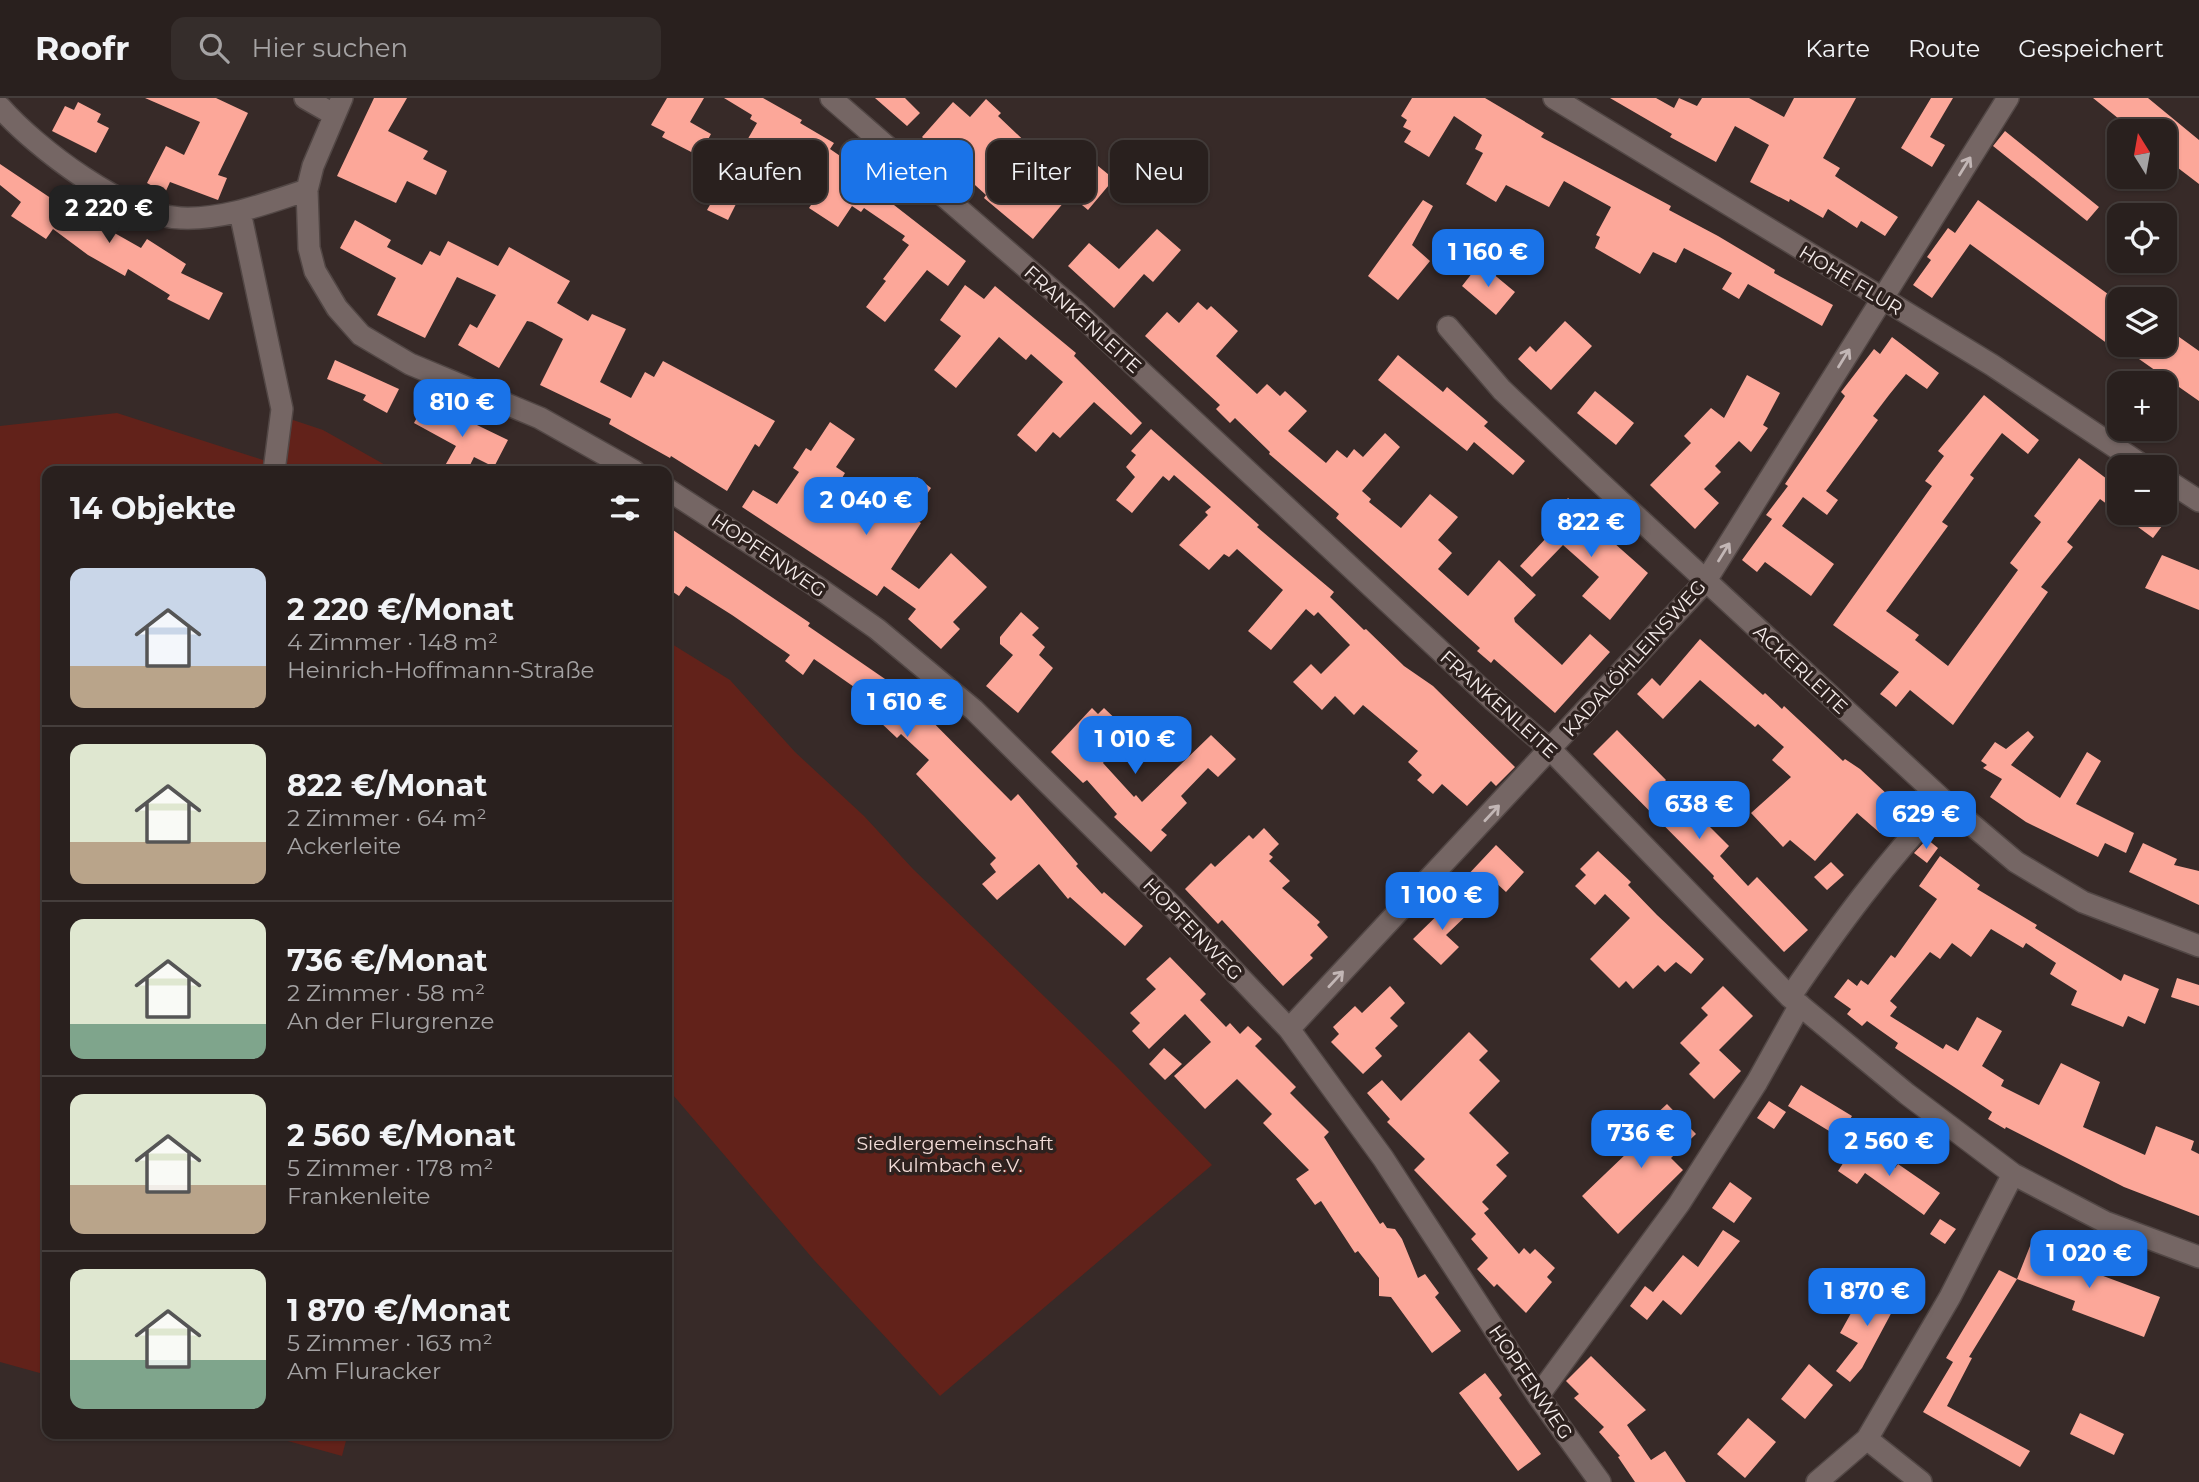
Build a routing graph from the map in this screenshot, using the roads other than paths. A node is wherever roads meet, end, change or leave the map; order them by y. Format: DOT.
graph roads {
  1 [pos="305,98"];
  2 [pos="831,98"];
  3 [pos="1554,98"];
  4 [pos="2008,98"];
  5 [pos="337,106"];
  6 [pos="0,107"];
  7 [pos="307,190"];
  8 [pos="240,212"];
  9 [pos="1881,299"];
  10 [pos="1448,327"];
  11 [pos="2127,455"];
  12 [pos="275,466"];
  13 [pos="625,466"];
  14 [pos="2177,484"];
  15 [pos="2196,491"];
  16 [pos="672,492"];
  17 [pos="1706,582"];
  18 [pos="1551,750"];
  19 [pos="1944,801"];
  20 [pos="2199,947"];
  21 [pos="1795,1001"];
  22 [pos="1289,1028"];
  23 [pos="2013,1174"];
  24 [pos="2199,1257"];
  25 [pos="1538,1396"];
  26 [pos="1867,1439"];
  27 [pos="1600,1482"];
  28 [pos="1817,1482"];
  29 [pos="1921,1482"];
  1 -- 5 [label="street"];
  2 -- 18 [label="street, FRANKENLEITE"];
  3 -- 9 [label="street, HOHE FLUR"];
  9 -- 4 [label="street, KADALÖHLEINSWEG, one-way"];
  5 -- 7 [label="street"];
  6 -- 8 [label="street"];
  7 -- 8 [label="street"];
  7 -- 13 [label="street"];
  8 -- 12 [label="street"];
  9 -- 11 [label="street, HOHE FLUR"];
  17 -- 9 [label="street, KADALÖHLEINSWEG, one-way"];
  10 -- 17 [label="street, ACKERLEITE"];
  14 -- 15 [label="street"];
  16 -- 22 [label="street, HOPFENWEG"];
  17 -- 18 [label="street, KADALÖHLEINSWEG"];
  17 -- 19 [label="street, ACKERLEITE"];
  18 -- 21 [label="street, FRANKENLEITE"];
  22 -- 18 [label="street, KADALÖHLEINSWEG, one-way"];
  19 -- 20 [label="street, ACKERLEITE"];
  19 -- 21 [label="street"];
  21 -- 23 [label="street, FRANKENLEITE"];
  21 -- 25 [label="street"];
  22 -- 25 [label="street, HOPFENWEG"];
  23 -- 24 [label="street, FRANKENLEITE"];
  23 -- 26 [label="street"];
  25 -- 27 [label="street, HOPFENWEG"];
  26 -- 28 [label="street"];
  26 -- 29 [label="street"];
}
